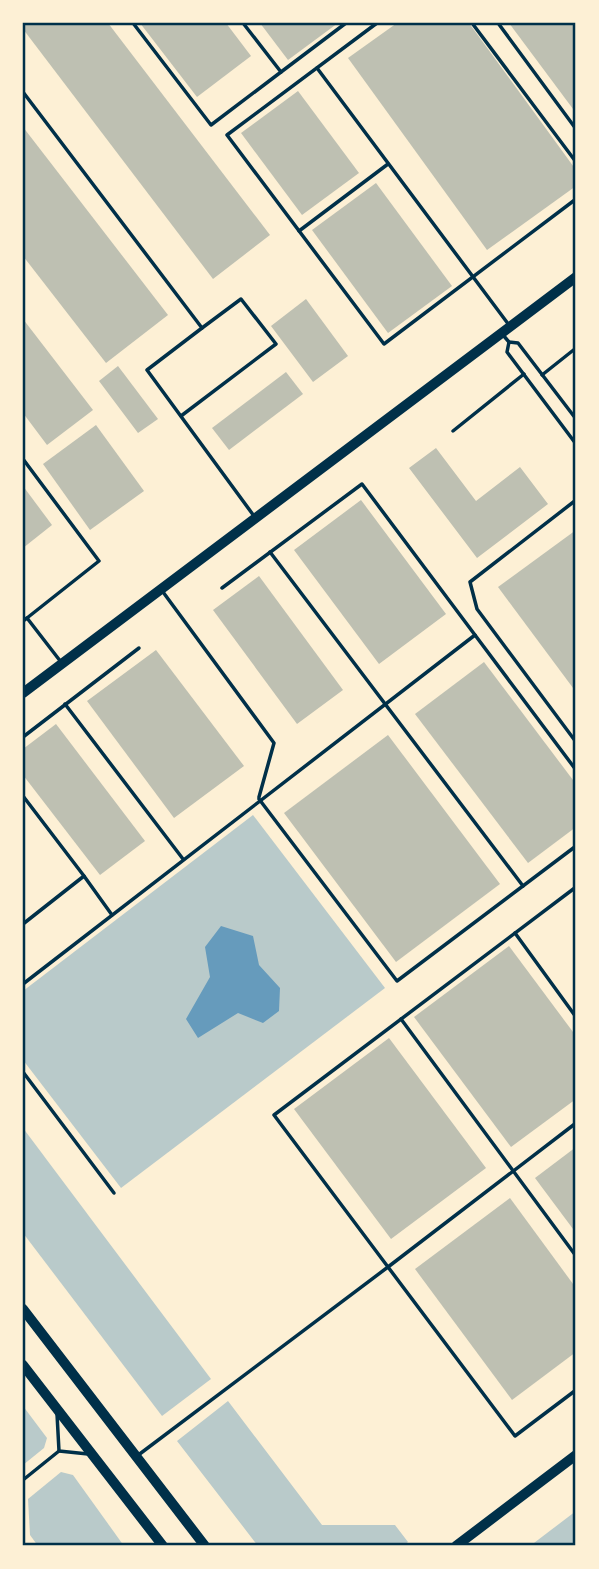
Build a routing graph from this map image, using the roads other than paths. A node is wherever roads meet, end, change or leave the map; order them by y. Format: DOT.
graph roads {
  1 [pos="133,23"];
  2 [pos="243,23"];
  3 [pos="346,23"];
  4 [pos="377,23"];
  5 [pos="472,23"];
  6 [pos="498,23"];
  7 [pos="317,68"];
  8 [pos="281,72"];
  9 [pos="23,92"];
  10 [pos="576,129"];
  11 [pos="576,162"];
  12 [pos="388,164"];
  13 [pos="576,199"];
  14 [pos="299,231"];
  15 [pos="473,277"];
  16 [pos="576,277"];
  17 [pos="202,328"];
  18 [pos="507,334"];
  19 [pos="576,348"];
  20 [pos="524,374"];
  21 [pos="542,375"];
  22 [pos="180,416"];
  23 [pos="576,419"];
  24 [pos="453,431"];
  25 [pos="576,444"];
  26 [pos="23,459"];
  27 [pos="576,500"];
  28 [pos="256,518"];
  29 [pos="270,552"];
  30 [pos="222,588"];
  31 [pos="161,589"];
  32 [pos="25,620"];
  33 [pos="475,635"];
  34 [pos="139,648"];
  35 [pos="62,664"];
  36 [pos="23,693"];
  37 [pos="65,704"];
  38 [pos="384,704"];
  39 [pos="23,737"];
  40 [pos="576,742"];
  41 [pos="576,770"];
  42 [pos="23,796"];
  43 [pos="259,800"];
  44 [pos="576,846"];
  45 [pos="183,859"];
  46 [pos="84,876"];
  47 [pos="523,886"];
  48 [pos="576,887"];
  49 [pos="112,915"];
  50 [pos="23,924"];
  51 [pos="515,933"];
  52 [pos="23,985"];
  53 [pos="576,1017"];
  54 [pos="401,1019"];
  55 [pos="23,1072"];
  56 [pos="576,1123"];
  57 [pos="514,1171"];
  58 [pos="114,1193"];
  59 [pos="576,1256"];
  60 [pos="388,1267"];
  61 [pos="23,1309"];
  62 [pos="23,1364"];
  63 [pos="576,1390"];
  64 [pos="56,1408"];
  65 [pos="59,1451"];
  66 [pos="92,1454"];
  67 [pos="576,1455"];
  68 [pos="136,1457"];
  69 [pos="23,1480"];
  70 [pos="163,1546"];
  71 [pos="205,1546"];
  72 [pos="456,1546"];
  1 -- 8 [label="lane"];
  2 -- 8 [label="lane"];
  3 -- 8 [label="lane"];
  4 -- 7 [label="lane"];
  5 -- 11 [label="lane"];
  6 -- 10 [label="lane"];
  7 -- 12 [label="lane"];
  7 -- 14 [label="lane"];
  9 -- 17 [label="lane"];
  12 -- 14 [label="lane"];
  12 -- 15 [label="lane"];
  13 -- 15 [label="lane"];
  14 -- 15 [label="lane"];
  15 -- 18 [label="lane"];
  16 -- 18 [label="street"];
  17 -- 22 [label="lane"];
  17 -- 22 [label="lane"];
  18 -- 20 [label="lane"];
  18 -- 21 [label="lane"];
  18 -- 28 [label="street"];
  19 -- 21 [label="lane"];
  20 -- 24 [label="lane"];
  20 -- 25 [label="lane"];
  21 -- 23 [label="lane"];
  22 -- 28 [label="lane"];
  26 -- 32 [label="lane"];
  27 -- 40 [label="lane"];
  28 -- 31 [label="street"];
  29 -- 30 [label="lane"];
  29 -- 33 [label="lane"];
  29 -- 38 [label="lane"];
  31 -- 35 [label="street"];
  31 -- 43 [label="lane"];
  32 -- 35 [label="lane"];
  33 -- 38 [label="lane"];
  33 -- 41 [label="lane"];
  34 -- 37 [label="lane"];
  35 -- 36 [label="street"];
  37 -- 39 [label="lane"];
  37 -- 45 [label="lane"];
  38 -- 43 [label="lane"];
  38 -- 47 [label="lane"];
  42 -- 46 [label="lane"];
  43 -- 45 [label="lane"];
  43 -- 47 [label="lane"];
  44 -- 47 [label="lane"];
  45 -- 49 [label="lane"];
  46 -- 49 [label="lane"];
  46 -- 50 [label="lane"];
  48 -- 51 [label="lane"];
  49 -- 52 [label="lane"];
  51 -- 53 [label="lane"];
  51 -- 54 [label="lane"];
  54 -- 57 [label="lane"];
  54 -- 60 [label="lane"];
  55 -- 58 [label="lane"];
  56 -- 57 [label="lane"];
  57 -- 59 [label="lane"];
  57 -- 60 [label="lane"];
  60 -- 63 [label="lane"];
  60 -- 68 [label="lane"];
  61 -- 68 [label="main road"];
  62 -- 64 [label="main road"];
  64 -- 65 [label="lane"];
  64 -- 66 [label="main road"];
  65 -- 66 [label="lane"];
  65 -- 69 [label="lane"];
  66 -- 70 [label="main road"];
  67 -- 72 [label="street"];
  68 -- 71 [label="main road"];
}
